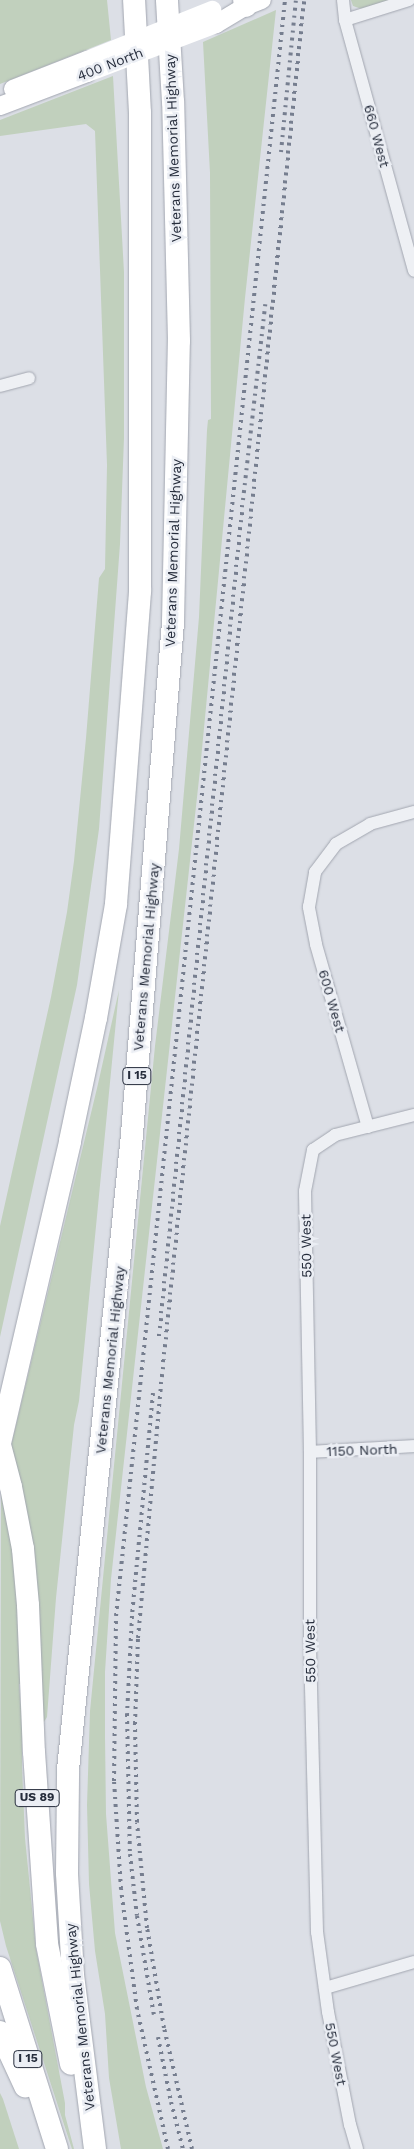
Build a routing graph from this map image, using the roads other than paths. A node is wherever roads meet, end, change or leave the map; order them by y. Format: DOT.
graph roads {
  1 [pos="134,0"];
  2 [pos="167,0"];
  3 [pos="343,0"];
  4 [pos="409,0"];
  5 [pos="251,2"];
  6 [pos="345,20"];
  7 [pos="87,66"];
  8 [pos="0,94"];
  9 [pos="0,106"];
  10 [pos="414,271"];
  11 [pos="29,378"];
  12 [pos="0,386"];
  13 [pos="414,812"];
  14 [pos="414,1115"];
  15 [pos="368,1127"];
  16 [pos="0,1444"];
  17 [pos="414,1446"];
  18 [pos="310,1452"];
  19 [pos="414,1962"];
  20 [pos="0,1968"];
  21 [pos="325,1988"];
  22 [pos="0,2032"];
  23 [pos="55,2149"];
  24 [pos="95,2149"];
  25 [pos="358,2149"];
  1 -- 16 [label="highway"];
  2 -- 24 [label="highway, Veterans Memorial Highway / I 15"];
  3 -- 6 [label="street, 660 West"];
  4 -- 6 [label="street"];
  5 -- 7 [label="main road, 400 North, bridge"];
  6 -- 10 [label="street, 660 West"];
  7 -- 8 [label="main road, 400 North"];
  7 -- 9 [label="main road, 400 North"];
  11 -- 12 [label="street"];
  13 -- 15 [label="street, 600 West"];
  14 -- 15 [label="street"];
  15 -- 18 [label="street, 550 West"];
  16 -- 24 [label="highway, US 89"];
  17 -- 18 [label="street, 1150 North"];
  18 -- 21 [label="street, 550 West"];
  19 -- 21 [label="street"];
  20 -- 23 [label="highway, I 15"];
  21 -- 25 [label="street, 550 West"];
  22 -- 23 [label="highway"];
}
